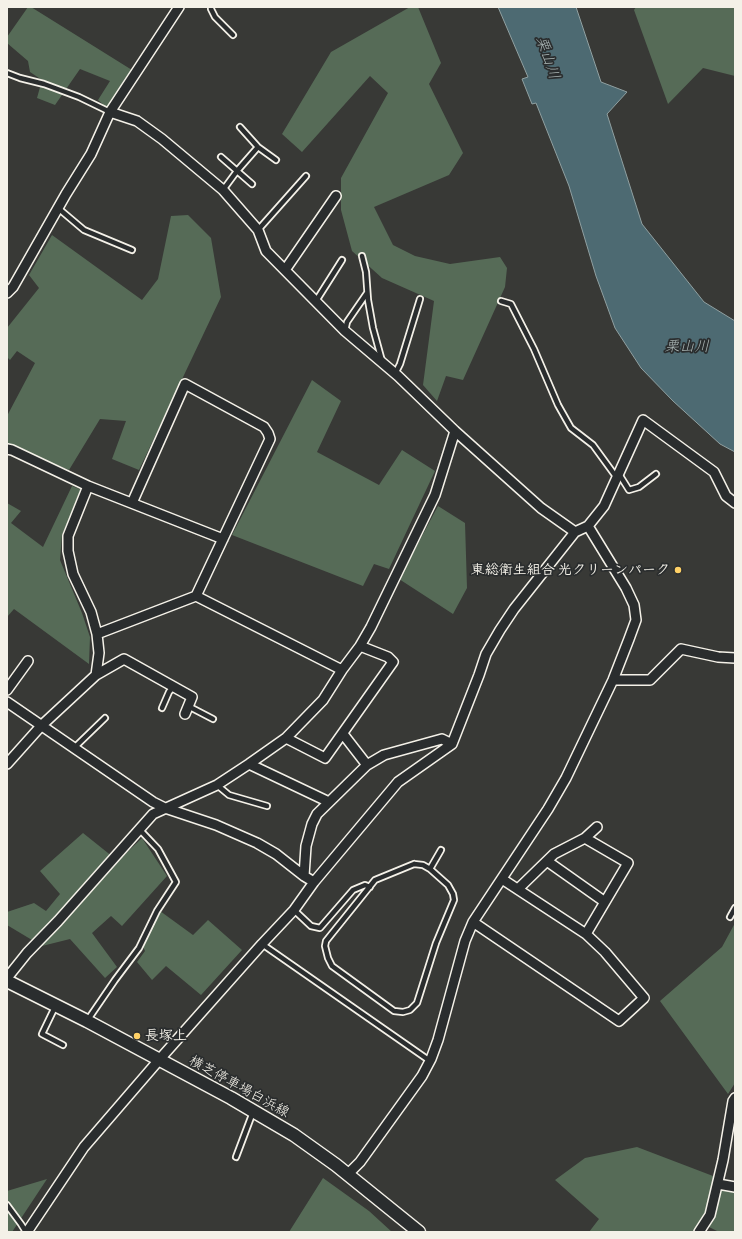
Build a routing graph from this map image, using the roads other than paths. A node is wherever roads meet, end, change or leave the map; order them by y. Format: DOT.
graph roads {
  1 [pos="179,7"];
  2 [pos="211,7"];
  3 [pos="233,35"];
  4 [pos="7,73"];
  5 [pos="110,112"];
  6 [pos="240,128"];
  7 [pos="258,147"];
  8 [pos="221,156"];
  9 [pos="276,160"];
  10 [pos="237,171"];
  11 [pos="306,176"];
  12 [pos="252,184"];
  13 [pos="223,190"];
  14 [pos="336,196"];
  15 [pos="58,208"];
  16 [pos="258,230"];
  17 [pos="132,250"];
  18 [pos="362,256"];
  19 [pos="342,260"];
  20 [pos="285,270"];
  21 [pos="9,288"];
  22 [pos="368,293"];
  23 [pos="420,299"];
  24 [pos="316,301"];
  25 [pos="501,301"];
  26 [pos="345,331"];
  27 [pos="384,364"];
  28 [pos="395,374"];
  29 [pos="455,431"];
  30 [pos="7,449"];
  31 [pos="656,474"];
  32 [pos="618,476"];
  33 [pos="88,486"];
  34 [pos="132,503"];
  35 [pos="735,503"];
  36 [pos="588,526"];
  37 [pos="575,532"];
  38 [pos="223,539"];
  39 [pos="196,596"];
  40 [pos="97,634"];
  41 [pos="360,646"];
  42 [pos="735,658"];
  43 [pos="28,661"];
  44 [pos="342,670"];
  45 [pos="96,675"];
  46 [pos="613,680"];
  47 [pos="173,686"];
  48 [pos="7,690"];
  49 [pos="7,702"];
  50 [pos="162,708"];
  51 [pos="186,710"];
  52 [pos="106,718"];
  53 [pos="213,719"];
  54 [pos="41,726"];
  55 [pos="343,734"];
  56 [pos="286,738"];
  57 [pos="452,744"];
  58 [pos="74,748"];
  59 [pos="7,764"];
  60 [pos="248,764"];
  61 [pos="367,765"];
  62 [pos="217,785"];
  63 [pos="329,802"];
  64 [pos="267,806"];
  65 [pos="166,808"];
  66 [pos="597,827"];
  67 [pos="140,830"];
  68 [pos="585,838"];
  69 [pos="442,850"];
  70 [pos="547,861"];
  71 [pos="430,870"];
  72 [pos="304,876"];
  73 [pos="502,879"];
  74 [pos="314,882"];
  75 [pos="370,887"];
  76 [pos="518,890"];
  77 [pos="605,902"];
  78 [pos="735,908"];
  79 [pos="294,910"];
  80 [pos="730,917"];
  81 [pos="473,922"];
  82 [pos="586,934"];
  83 [pos="262,944"];
  84 [pos="7,978"];
  85 [pos="7,981"];
  86 [pos="55,1005"];
  87 [pos="87,1021"];
  88 [pos="63,1045"];
  89 [pos="159,1060"];
  90 [pos="430,1061"];
  91 [pos="735,1098"];
  92 [pos="253,1111"];
  93 [pos="236,1157"];
  94 [pos="348,1174"];
  95 [pos="718,1184"];
  96 [pos="735,1188"];
  97 [pos="7,1205"];
  98 [pos="26,1232"];
  99 [pos="420,1232"];
  100 [pos="699,1232"];
  1 -- 5 [label="street"];
  2 -- 3 [label="lane"];
  4 -- 5 [label="lane"];
  5 -- 13 [label="street"];
  5 -- 15 [label="street"];
  6 -- 7 [label="lane"];
  7 -- 9 [label="lane"];
  7 -- 10 [label="lane"];
  8 -- 10 [label="lane"];
  10 -- 12 [label="lane"];
  10 -- 13 [label="lane"];
  11 -- 16 [label="lane"];
  13 -- 16 [label="street"];
  14 -- 20 [label="street"];
  15 -- 17 [label="lane"];
  15 -- 21 [label="street"];
  16 -- 20 [label="street"];
  18 -- 22 [label="lane"];
  19 -- 24 [label="lane"];
  20 -- 24 [label="street"];
  22 -- 26 [label="lane"];
  22 -- 27 [label="lane"];
  23 -- 28 [label="lane"];
  24 -- 26 [label="street"];
  25 -- 32 [label="lane"];
  26 -- 27 [label="street"];
  27 -- 28 [label="street"];
  28 -- 29 [label="street"];
  29 -- 37 [label="street"];
  29 -- 41 [label="street"];
  30 -- 33 [label="street"];
  31 -- 32 [label="lane"];
  32 -- 35 [label="street"];
  32 -- 36 [label="street"];
  33 -- 34 [label="street"];
  33 -- 40 [label="street"];
  34 -- 38 [label="street"];
  34 -- 38 [label="street"];
  36 -- 37 [label="street"];
  36 -- 46 [label="street"];
  37 -- 57 [label="street"];
  38 -- 39 [label="street"];
  39 -- 40 [label="street"];
  39 -- 44 [label="street"];
  40 -- 45 [label="street"];
  41 -- 44 [label="street"];
  41 -- 55 [label="street"];
  42 -- 46 [label="street"];
  43 -- 48 [label="street"];
  44 -- 56 [label="street"];
  45 -- 47 [label="street"];
  45 -- 54 [label="street"];
  46 -- 73 [label="street"];
  47 -- 50 [label="lane"];
  47 -- 51 [label="street"];
  49 -- 54 [label="street"];
  51 -- 53 [label="lane"];
  52 -- 58 [label="lane"];
  54 -- 58 [label="street"];
  54 -- 59 [label="street"];
  55 -- 56 [label="street"];
  55 -- 61 [label="street"];
  56 -- 60 [label="street"];
  57 -- 61 [label="street"];
  57 -- 74 [label="street"];
  58 -- 65 [label="street"];
  60 -- 62 [label="street"];
  60 -- 63 [label="street"];
  61 -- 63 [label="street"];
  62 -- 64 [label="lane"];
  62 -- 65 [label="street"];
  63 -- 72 [label="street"];
  65 -- 67 [label="street"];
  65 -- 72 [label="street"];
  66 -- 68 [label="street"];
  67 -- 84 [label="street"];
  67 -- 87 [label="lane"];
  68 -- 70 [label="street"];
  68 -- 77 [label="street"];
  69 -- 71 [label="lane"];
  70 -- 76 [label="street"];
  70 -- 77 [label="street"];
  71 -- 75 [label="lane"];
  71 -- 75 [label="lane"];
  72 -- 74 [label="street"];
  73 -- 76 [label="street"];
  73 -- 81 [label="street"];
  74 -- 79 [label="street"];
  75 -- 79 [label="lane"];
  76 -- 82 [label="street"];
  77 -- 82 [label="street"];
  78 -- 80 [label="lane"];
  79 -- 83 [label="street"];
  81 -- 82 [label="street"];
  81 -- 90 [label="street"];
  83 -- 89 [label="street"];
  83 -- 90 [label="lane"];
  85 -- 86 [label="main road, 横芝停車場白浜線"];
  86 -- 87 [label="main road, 横芝停車場白浜線"];
  86 -- 88 [label="lane"];
  87 -- 89 [label="main road, 横芝停車場白浜線"];
  89 -- 92 [label="main road, 横芝停車場白浜線"];
  89 -- 98 [label="street"];
  90 -- 94 [label="street"];
  91 -- 95 [label="street"];
  92 -- 93 [label="lane"];
  92 -- 94 [label="main road, 横芝停車場白浜線"];
  94 -- 99 [label="main road, 横芝停車場白浜線"];
  95 -- 96 [label="street"];
  95 -- 100 [label="street"];
  97 -- 98 [label="lane"];
}
